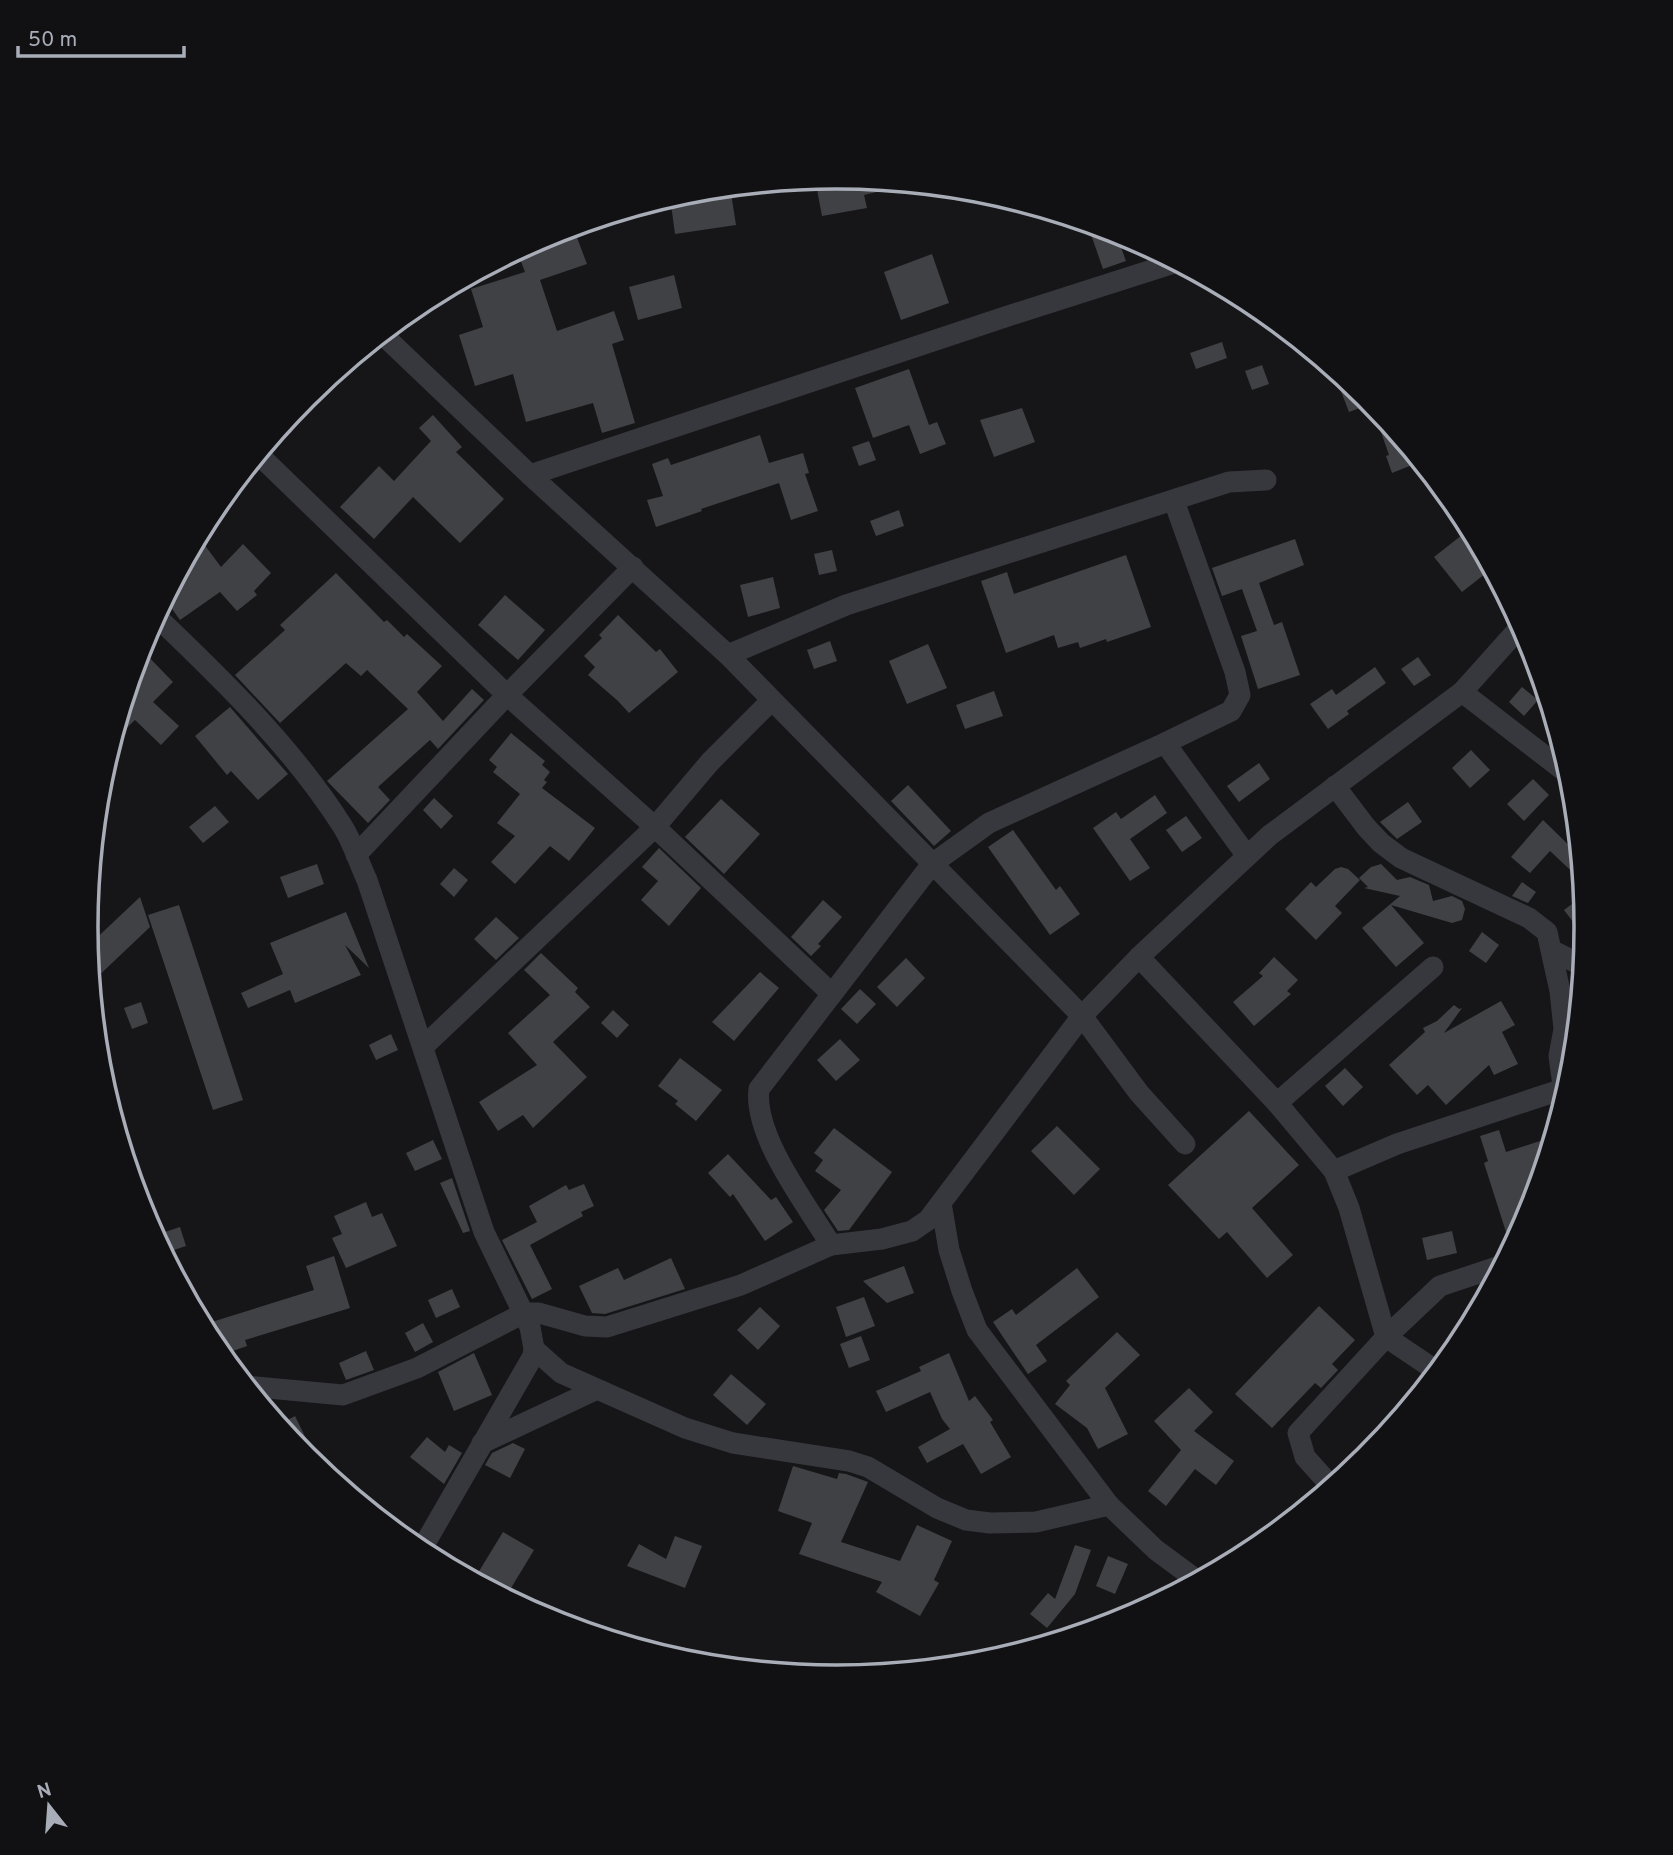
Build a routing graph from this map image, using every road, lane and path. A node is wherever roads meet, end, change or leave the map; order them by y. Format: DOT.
graph roads {
  1 [pos="1165,266"];
  2 [pos="389,341"];
  3 [pos="265,461"];
  4 [pos="530,475"];
  5 [pos="1266,480"];
  6 [pos="1174,501"];
  7 [pos="633,567"];
  8 [pos="164,623"];
  9 [pos="1514,634"];
  10 [pos="728,655"];
  11 [pos="1462,692"];
  12 [pos="507,695"];
  13 [pos="771,701"];
  14 [pos="1166,743"];
  15 [pos="1557,766"];
  16 [pos="1335,786"];
  17 [pos="655,827"];
  18 [pos="356,855"];
  19 [pos="1247,856"];
  20 [pos="932,864"];
  21 [pos="1551,950"];
  22 [pos="1139,957"];
  23 [pos="1574,961"];
  24 [pos="1433,967"];
  25 [pos="832,994"];
  26 [pos="1082,1016"];
  27 [pos="423,1047"];
  28 [pos="1561,1072"];
  29 [pos="1555,1097"];
  30 [pos="1278,1103"];
  31 [pos="1185,1144"];
  32 [pos="1334,1171"];
  33 [pos="941,1203"];
  34 [pos="831,1245"];
  35 [pos="1491,1269"];
  36 [pos="524,1313"];
  37 [pos="1386,1337"];
  38 [pos="534,1349"];
  39 [pos="1430,1366"];
  40 [pos="259,1387"];
  41 [pos="595,1390"];
  42 [pos="482,1443"];
  43 [pos="1326,1480"];
  44 [pos="1110,1505"];
  45 [pos="426,1542"];
  46 [pos="1191,1575"];
  1 -- 4 [label="street"];
  2 -- 4 [label="street"];
  3 -- 12 [label="street"];
  4 -- 7 [label="street"];
  5 -- 6 [label="street"];
  6 -- 10 [label="street"];
  6 -- 14 [label="street"];
  7 -- 10 [label="street"];
  7 -- 12 [label="street"];
  8 -- 18 [label="street"];
  9 -- 11 [label="street"];
  10 -- 13 [label="street"];
  11 -- 15 [label="street"];
  11 -- 16 [label="street"];
  12 -- 17 [label="street"];
  12 -- 18 [label="street"];
  13 -- 17 [label="street"];
  13 -- 20 [label="street"];
  14 -- 19 [label="street"];
  14 -- 20 [label="street"];
  16 -- 19 [label="street"];
  16 -- 21 [label="street"];
  17 -- 25 [label="street"];
  17 -- 27 [label="street"];
  18 -- 27 [label="street"];
  19 -- 22 [label="street"];
  20 -- 25 [label="street"];
  20 -- 26 [label="street"];
  21 -- 23 [label="street"];
  21 -- 28 [label="street"];
  22 -- 26 [label="street"];
  22 -- 30 [label="street"];
  24 -- 30 [label="street"];
  25 -- 34 [label="street"];
  26 -- 31 [label="street"];
  26 -- 33 [label="street"];
  27 -- 36 [label="street"];
  29 -- 32 [label="street"];
  30 -- 32 [label="street"];
  32 -- 37 [label="street"];
  33 -- 34 [label="street"];
  33 -- 44 [label="street"];
  34 -- 36 [label="street"];
  35 -- 37 [label="street"];
  36 -- 38 [label="street"];
  36 -- 40 [label="street"];
  37 -- 39 [label="street"];
  37 -- 43 [label="street"];
  38 -- 41 [label="street"];
  38 -- 42 [label="street"];
  41 -- 42 [label="street"];
  41 -- 44 [label="street"];
  42 -- 45 [label="street"];
  44 -- 46 [label="street"];
}
